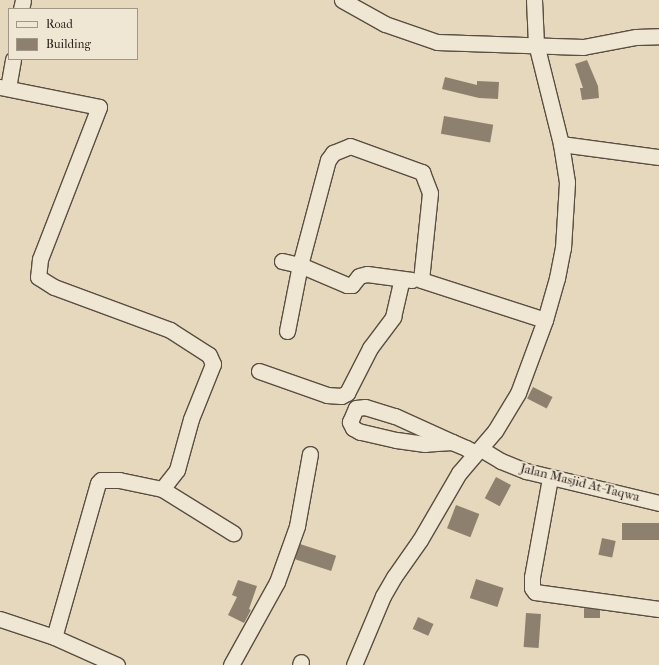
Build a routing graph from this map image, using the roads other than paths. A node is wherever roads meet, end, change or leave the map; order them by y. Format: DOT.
graph roads {
  1 [pos="342,0"];
  2 [pos="534,0"];
  3 [pos="659,36"];
  4 [pos="536,44"];
  5 [pos="13,60"];
  6 [pos="4,88"];
  7 [pos="561,144"];
  8 [pos="659,157"];
  9 [pos="282,261"];
  10 [pos="300,265"];
  11 [pos="402,279"];
  12 [pos="421,280"];
  13 [pos="545,320"];
  14 [pos="287,331"];
  15 [pos="259,371"];
  16 [pos="452,442"];
  17 [pos="479,451"];
  18 [pos="310,454"];
  19 [pos="550,478"];
  20 [pos="162,489"];
  21 [pos="659,503"];
  22 [pos="233,533"];
  23 [pos="659,609"];
  24 [pos="0,618"];
  25 [pos="54,637"];
  26 [pos="118,665"];
  27 [pos="231,665"];
  28 [pos="354,665"];
  1 -- 4 [label="street"];
  2 -- 4 [label="street"];
  3 -- 4 [label="street"];
  4 -- 7 [label="street"];
  5 -- 6 [label="street"];
  6 -- 20 [label="street"];
  7 -- 8 [label="street"];
  7 -- 13 [label="street"];
  9 -- 10 [label="street"];
  10 -- 11 [label="street"];
  10 -- 12 [label="street"];
  10 -- 14 [label="street"];
  11 -- 12 [label="street"];
  11 -- 15 [label="street"];
  12 -- 13 [label="street"];
  13 -- 17 [label="street"];
  16 -- 16 [label="street, Jalan Masjid At-Taqwa"];
  16 -- 17 [label="street, Jalan Masjid At-Taqwa"];
  17 -- 19 [label="street, Jalan Masjid At-Taqwa"];
  17 -- 28 [label="street"];
  18 -- 27 [label="street"];
  19 -- 21 [label="street, Jalan Masjid At-Taqwa"];
  19 -- 23 [label="street"];
  20 -- 22 [label="street"];
  20 -- 25 [label="street"];
  24 -- 25 [label="street"];
  25 -- 26 [label="street"];
}
